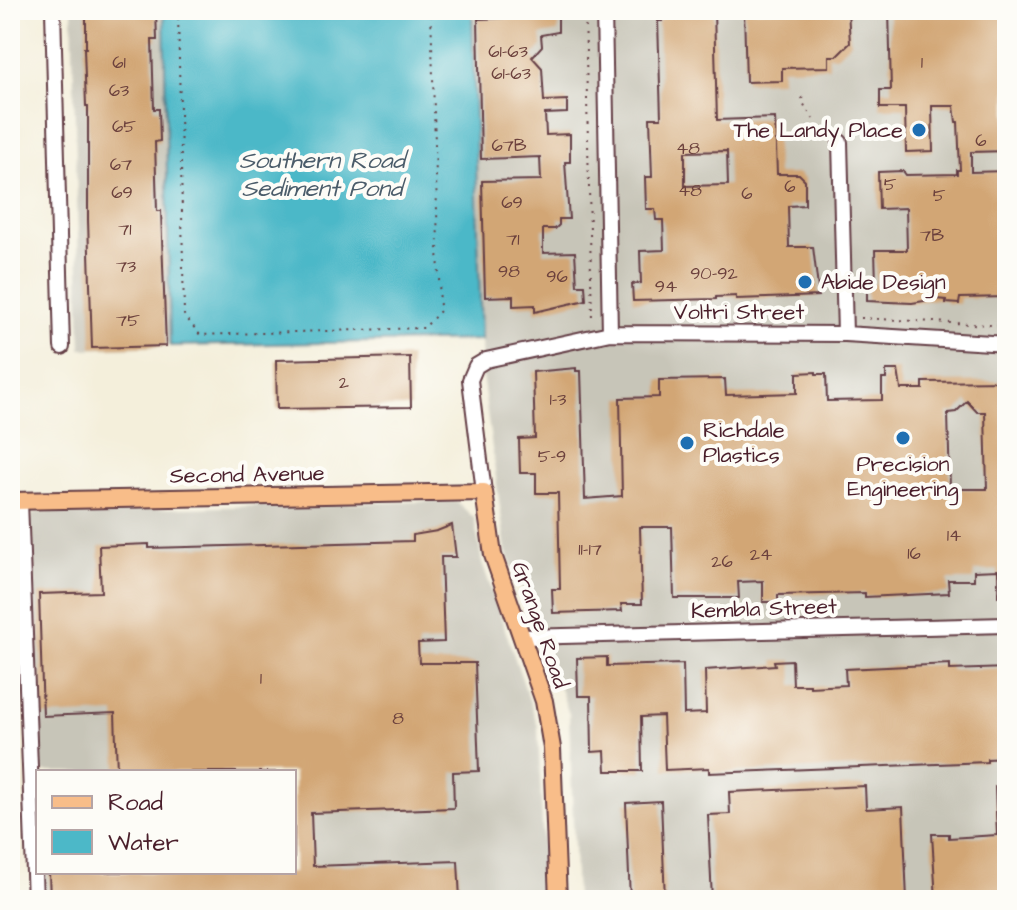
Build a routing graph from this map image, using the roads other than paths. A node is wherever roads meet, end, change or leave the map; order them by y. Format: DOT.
graph roads {
  1 [pos="53,10"];
  2 [pos="604,10"];
  3 [pos="840,142"];
  4 [pos="610,333"];
  5 [pos="845,334"];
  6 [pos="1007,344"];
  7 [pos="62,347"];
  8 [pos="476,366"];
  9 [pos="484,492"];
  10 [pos="15,501"];
  11 [pos="1007,625"];
  12 [pos="16,629"];
  13 [pos="523,637"];
  14 [pos="35,900"];
  15 [pos="558,900"];
  1 -- 7 [label="street"];
  2 -- 4 [label="street"];
  3 -- 5 [label="street"];
  4 -- 5 [label="street, Voltri Street"];
  4 -- 8 [label="street, Voltri Street"];
  5 -- 6 [label="street, Voltri Street"];
  8 -- 9 [label="street, Grange Road"];
  9 -- 10 [label="main road, Second Avenue"];
  9 -- 13 [label="main road, Grange Road"];
  10 -- 12 [label="street"];
  11 -- 13 [label="street, Kembla Street"];
  12 -- 14 [label="street"];
  13 -- 15 [label="main road, Grange Road"];
}
